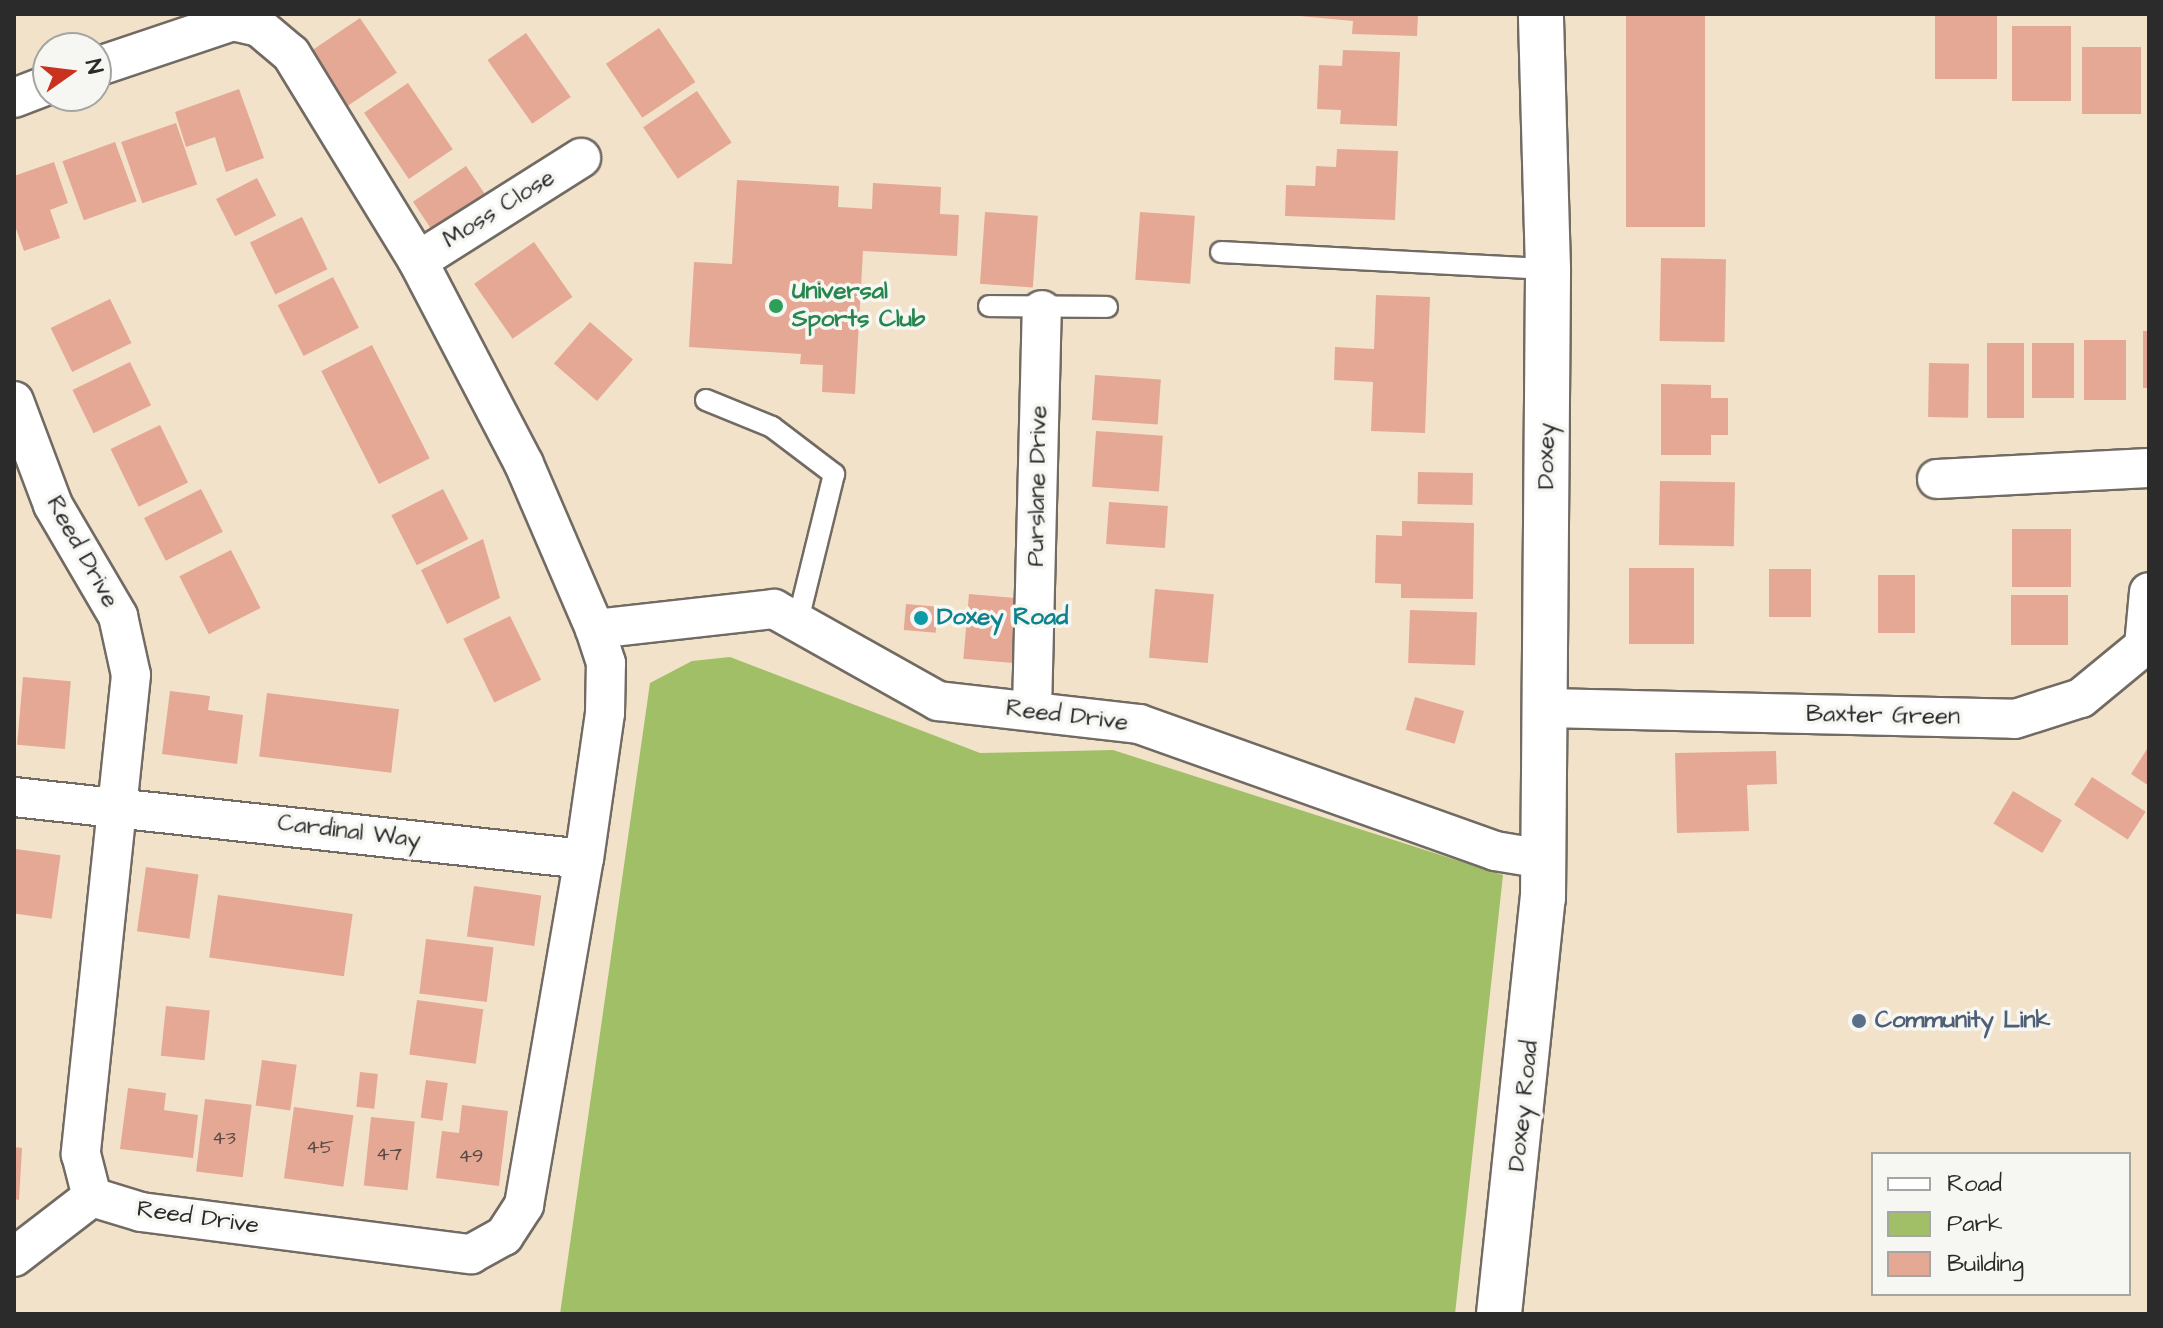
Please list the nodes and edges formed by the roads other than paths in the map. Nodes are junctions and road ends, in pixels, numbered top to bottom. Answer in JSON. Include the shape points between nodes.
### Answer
{"nodes":[{"id":1,"x":1541,"y":14,"type":"edge"},
{"id":2,"x":233,"y":17,"type":"edge"},
{"id":3,"x":112,"y":61,"type":"edge"},
{"id":4,"x":581,"y":158,"type":"dead end"},
{"id":5,"x":1221,"y":252,"type":"dead end"},
{"id":6,"x":418,"y":261,"type":"junction"},
{"id":7,"x":1548,"y":269,"type":"junction"},
{"id":8,"x":989,"y":306,"type":"dead end"},
{"id":9,"x":1107,"y":307,"type":"dead end"},
{"id":10,"x":1042,"y":310,"type":"junction"},
{"id":11,"x":706,"y":400,"type":"dead end"},
{"id":12,"x":14,"y":401,"type":"edge"},
{"id":13,"x":2149,"y":468,"type":"edge"},
{"id":14,"x":1937,"y":479,"type":"dead end"},
{"id":15,"x":2149,"y":592,"type":"edge"},
{"id":16,"x":799,"y":617,"type":"junction"},
{"id":17,"x":595,"y":629,"type":"junction"},
{"id":18,"x":1546,"y":708,"type":"junction"},
{"id":19,"x":1032,"y":710,"type":"junction"},
{"id":20,"x":14,"y":797,"type":"edge"},
{"id":21,"x":115,"y":805,"type":"junction"},
{"id":22,"x":584,"y":859,"type":"junction"},
{"id":23,"x":1543,"y":878,"type":"junction"},
{"id":24,"x":92,"y":1197,"type":"junction"},
{"id":25,"x":14,"y":1257,"type":"edge"},
{"id":26,"x":1499,"y":1314,"type":"edge"}],
"edges":[{"from":1,"to":7,"type":"street","name":"Doxey"},
{"from":2,"to":3,"type":"street","name":"Reed Drive"},
{"from":2,"to":6,"type":"street","name":"Reed Drive","via":[[259,27],[291,54]]},
{"from":4,"to":6,"type":"street","name":"Moss Close"},
{"from":5,"to":7,"type":"lane"},
{"from":6,"to":17,"type":"street","name":"Reed Drive","via":[[524,464]]},
{"from":7,"to":18,"type":"street","name":"Doxey"},
{"from":8,"to":10,"type":"lane"},
{"from":9,"to":10,"type":"lane"},
{"from":10,"to":19,"type":"street","name":"Purslane Drive"},
{"from":11,"to":16,"type":"lane","via":[[772,427],[834,474]]},
{"from":12,"to":21,"type":"street","name":"Reed Drive","via":[[53,505],[118,616],[131,675]]},
{"from":13,"to":14,"type":"street"},
{"from":15,"to":18,"type":"street","name":"Baxter Green","via":[[2144,646],[2081,698],[2015,719]]},
{"from":16,"to":17,"type":"street","name":"Reed Drive","via":[[745,610]]},
{"from":16,"to":19,"type":"street","name":"Reed Drive","via":[[938,701]]},
{"from":17,"to":22,"type":"street","name":"Reed Drive","via":[[606,663],[605,713]]},
{"from":18,"to":23,"type":"street","name":"Doxey"},
{"from":19,"to":23,"type":"street","name":"Reed Drive","via":[[1139,724],[1495,851]]},
{"from":20,"to":21,"type":"street","name":"Cardinal Way"},
{"from":21,"to":22,"type":"street","name":"Cardinal Way"},
{"from":21,"to":24,"type":"street","name":"Reed Drive","via":[[81,1154]]},
{"from":22,"to":24,"type":"street","name":"Reed Drive","via":[[524,1205],[504,1236],[471,1254],[141,1212]]},
{"from":23,"to":26,"type":"street","name":"Doxey Road"},
{"from":24,"to":25,"type":"street"}]}
